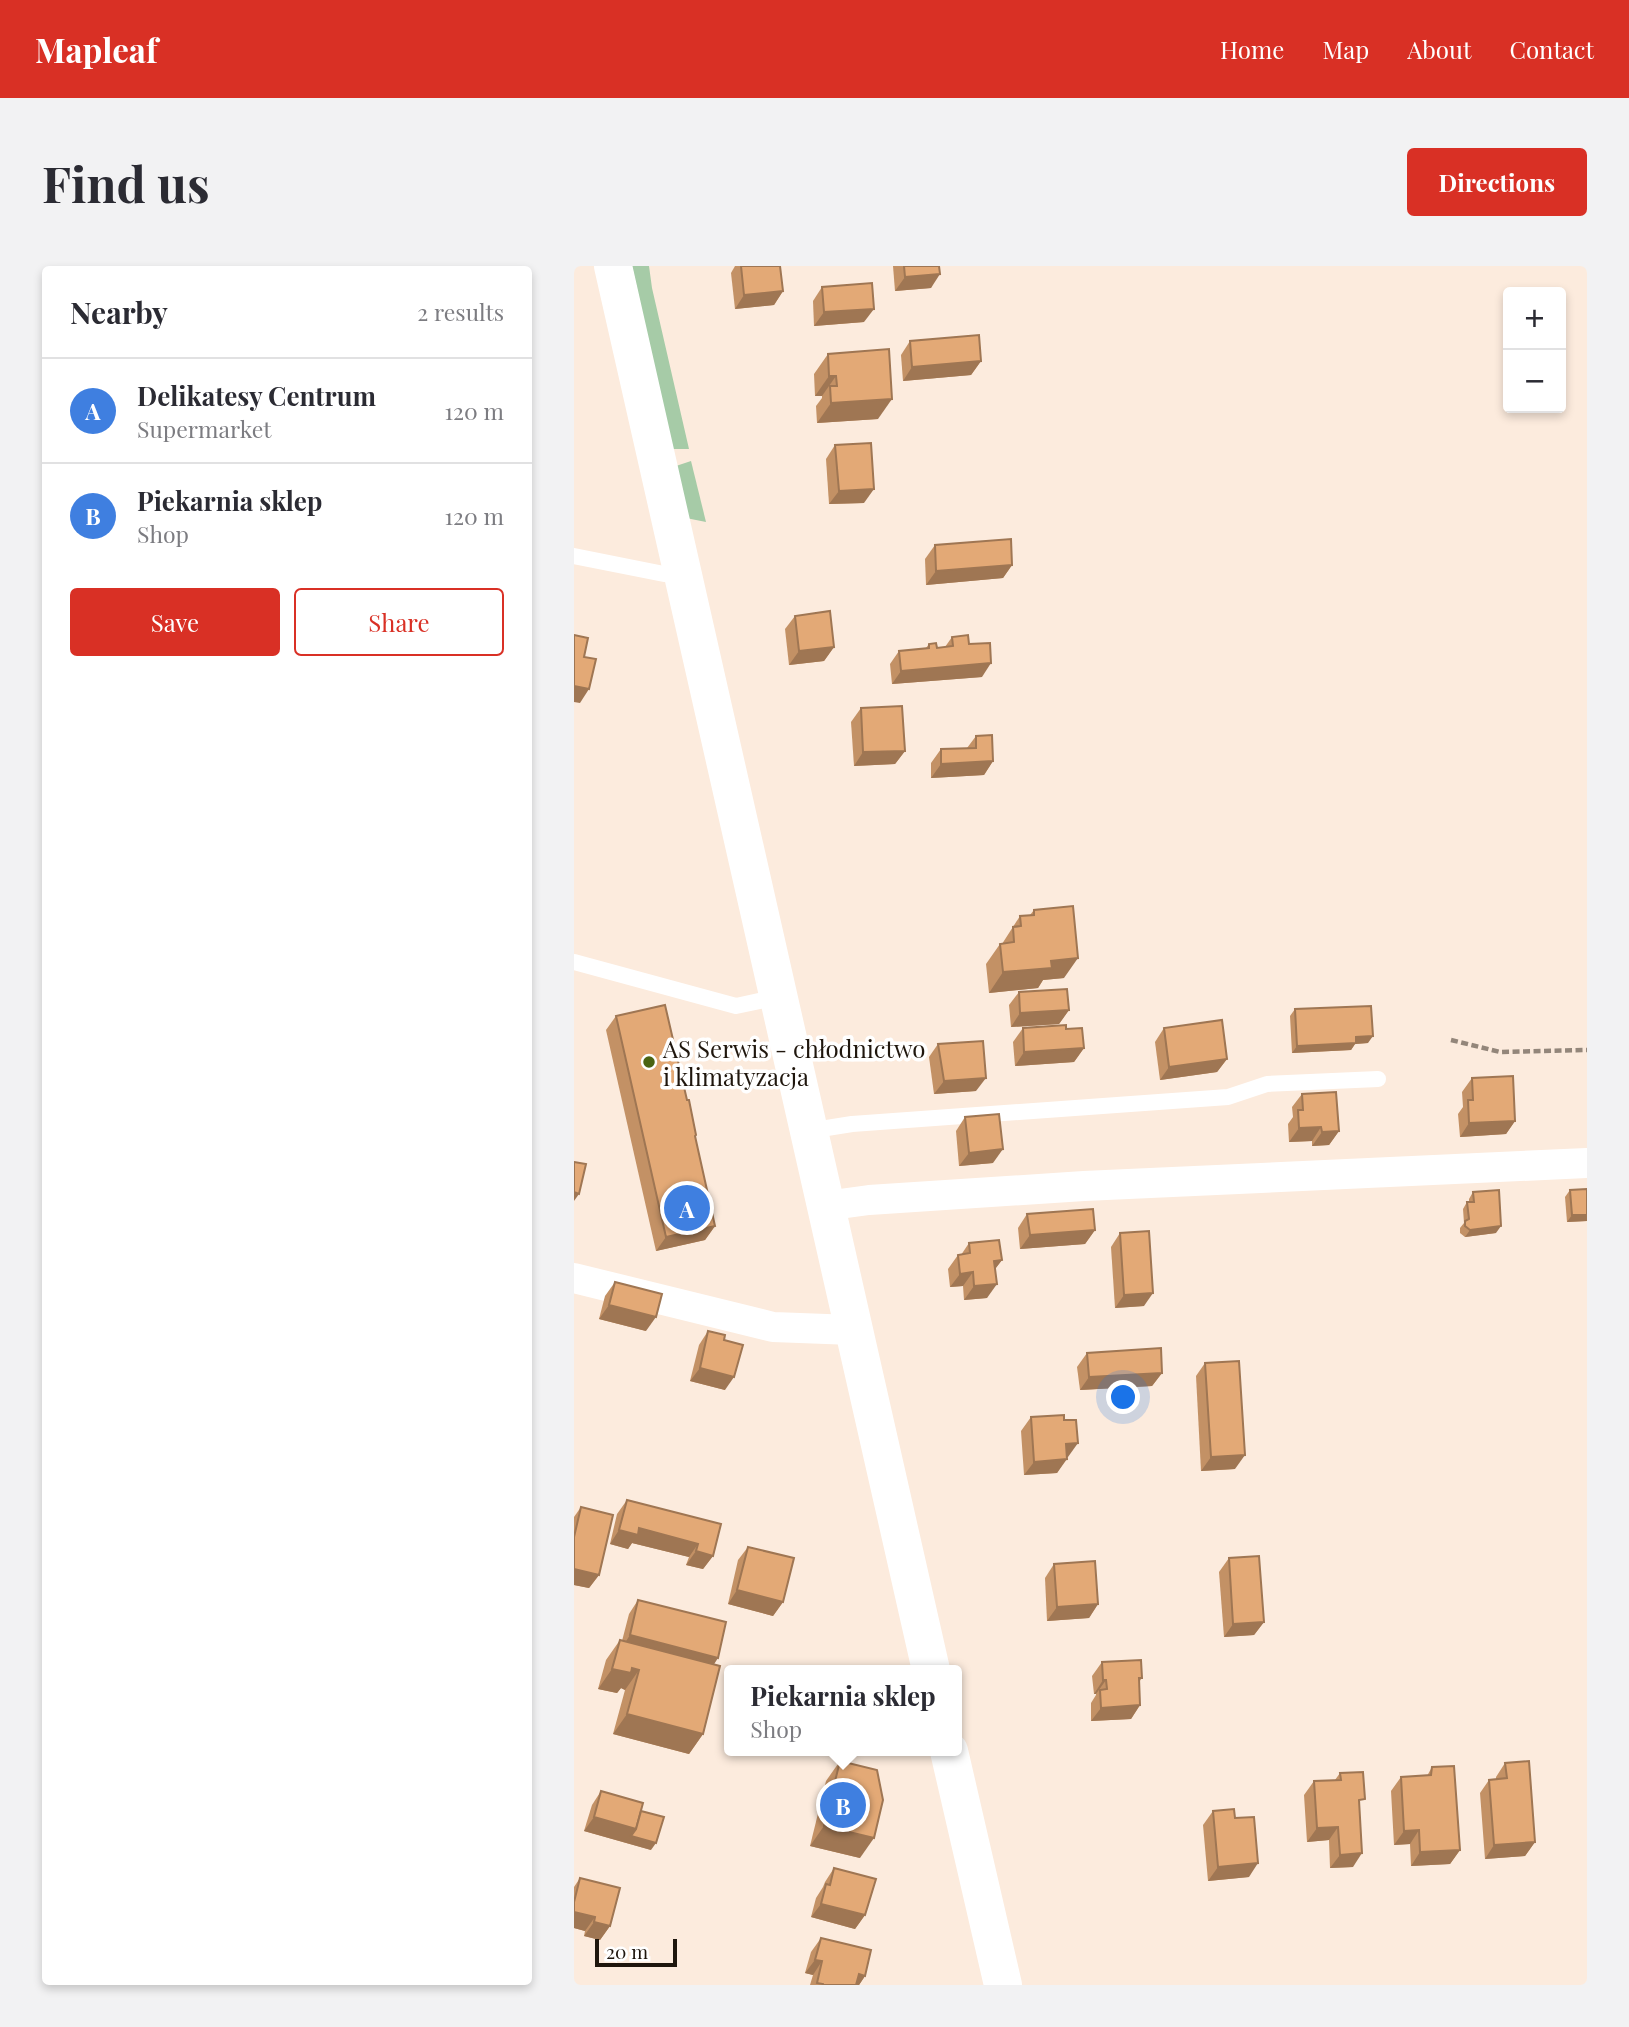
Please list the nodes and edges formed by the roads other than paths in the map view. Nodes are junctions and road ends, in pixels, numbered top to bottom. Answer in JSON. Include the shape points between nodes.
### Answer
{"nodes":[{"id":1,"x":613,"y":266,"type":"edge"},
{"id":2,"x":620,"y":266,"type":"edge"},
{"id":3,"x":624,"y":313,"type":"junction"},
{"id":4,"x":574,"y":556,"type":"edge"},
{"id":5,"x":682,"y":572,"type":"junction"},
{"id":6,"x":574,"y":962,"type":"edge"},
{"id":7,"x":778,"y":997,"type":"junction"},
{"id":8,"x":1378,"y":1079,"type":"dead end"},
{"id":9,"x":808,"y":1131,"type":"junction"},
{"id":10,"x":1587,"y":1163,"type":"edge"},
{"id":11,"x":825,"y":1206,"type":"junction"},
{"id":12,"x":574,"y":1278,"type":"edge"},
{"id":13,"x":853,"y":1330,"type":"junction"},
{"id":14,"x":930,"y":1665,"type":"edge"},
{"id":15,"x":950,"y":1756,"type":"edge"},
{"id":16,"x":1003,"y":1985,"type":"edge"}],
"edges":[{"from":1,"to":3,"type":"main road"},
{"from":2,"to":3,"type":"main road"},
{"from":3,"to":5,"type":"main road"},
{"from":4,"to":5,"type":"lane","via":[[664,574]]},
{"from":5,"to":7,"type":"main road"},
{"from":6,"to":7,"type":"lane","via":[[736,1006]]},
{"from":7,"to":9,"type":"main road"},
{"from":8,"to":9,"type":"lane","via":[[1267,1084],[1228,1097]]},
{"from":9,"to":11,"type":"main road"},
{"from":10,"to":11,"type":"street","via":[[1084,1186],[869,1199]]},
{"from":11,"to":13,"type":"main road"},
{"from":12,"to":13,"type":"street","via":[[773,1327]]},
{"from":13,"to":14,"type":"main road"},
{"from":15,"to":16,"type":"main road"}]}
